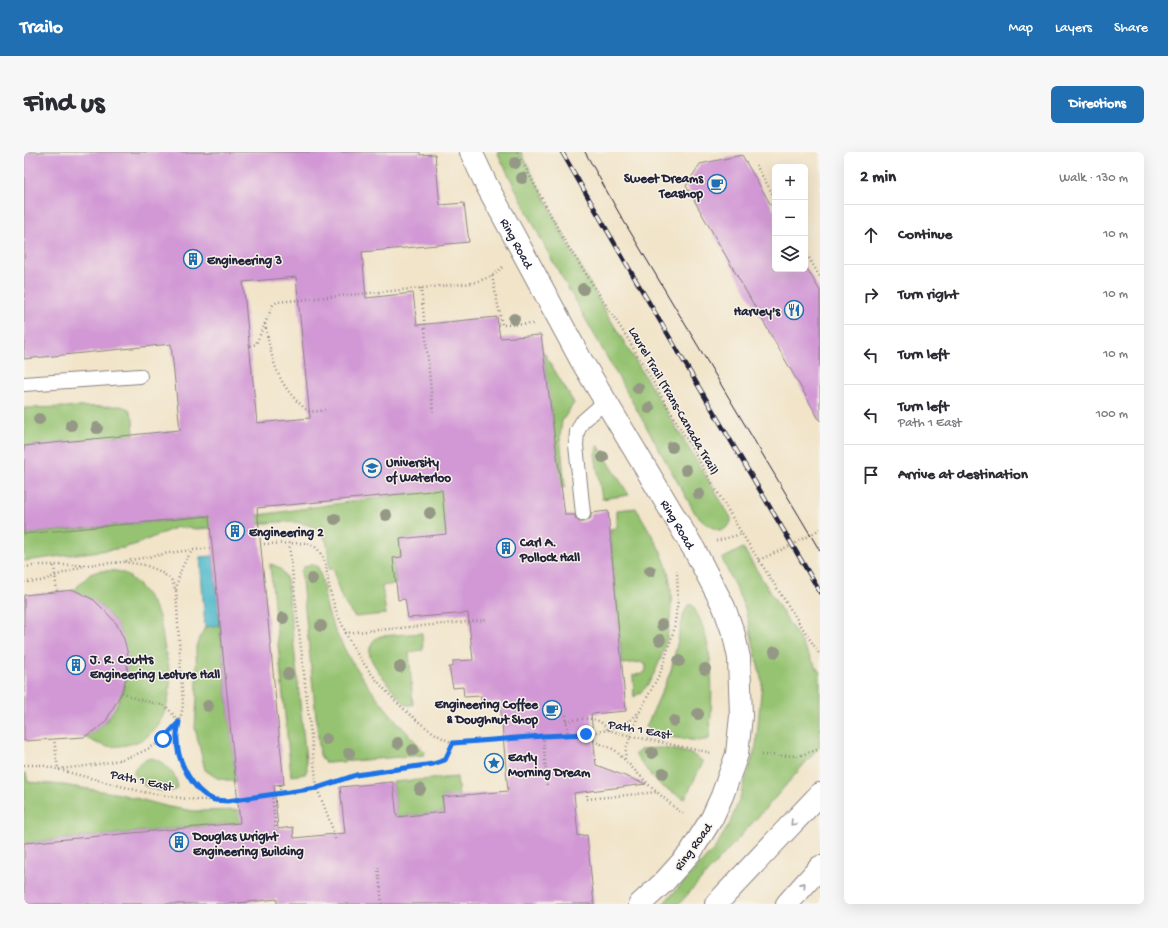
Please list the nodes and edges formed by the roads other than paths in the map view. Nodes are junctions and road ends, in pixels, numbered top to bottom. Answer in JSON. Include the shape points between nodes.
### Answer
{"nodes":[{"id":1,"x":471,"y":152,"type":"edge"},
{"id":2,"x":140,"y":376,"type":"dead end"},
{"id":3,"x":24,"y":384,"type":"edge"},
{"id":4,"x":606,"y":401,"type":"junction"},
{"id":5,"x":583,"y":514,"type":"dead end"},
{"id":6,"x":820,"y":794,"type":"edge"},
{"id":7,"x":820,"y":866,"type":"edge"},
{"id":8,"x":640,"y":904,"type":"edge"},
{"id":9,"x":716,"y":904,"type":"edge"},
{"id":10,"x":787,"y":904,"type":"edge"}],
"edges":[{"from":1,"to":4,"type":"street","name":"Ring Road","via":[[581,360]]},
{"from":2,"to":3,"type":"lane"},
{"from":4,"to":5,"type":"lane","via":[[582,422],[577,432]]},
{"from":4,"to":8,"type":"street","name":"Ring Road","via":[[695,551],[724,607],[736,643],[741,677],[741,716],[737,754],[722,796],[712,818],[690,853]]},
{"from":6,"to":9,"type":"street","one_way":true},
{"from":10,"to":7,"type":"street","one_way":true}]}
